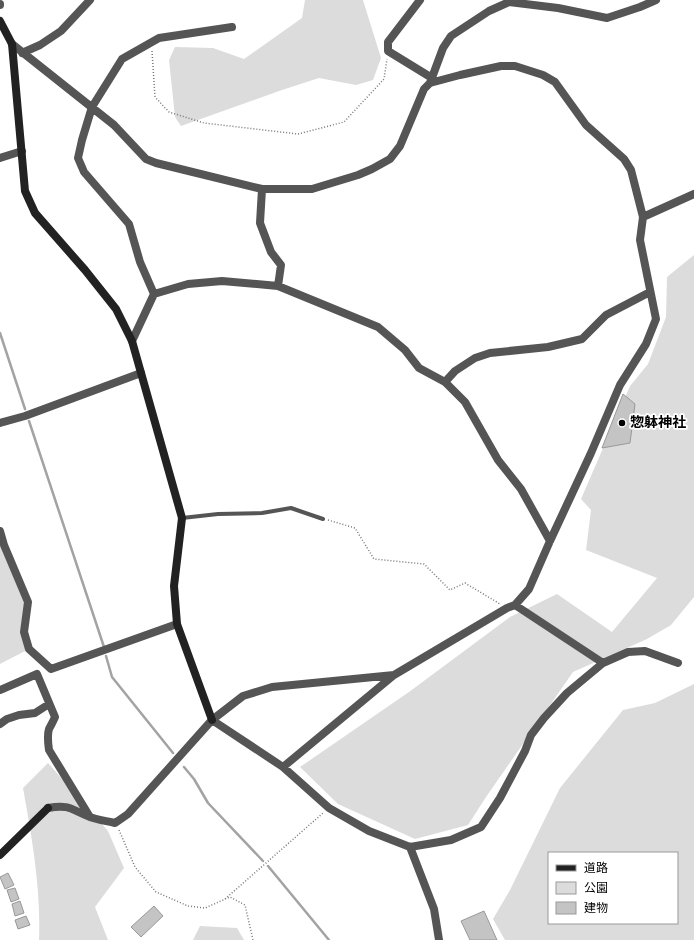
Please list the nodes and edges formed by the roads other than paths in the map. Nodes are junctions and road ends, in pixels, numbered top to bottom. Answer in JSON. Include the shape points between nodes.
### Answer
{"nodes":[{"id":1,"x":90,"y":0,"type":"edge"},
{"id":2,"x":420,"y":0,"type":"edge"},
{"id":3,"x":656,"y":0,"type":"edge"},
{"id":4,"x":0,"y":21,"type":"edge"},
{"id":5,"x":232,"y":27,"type":"dead end"},
{"id":6,"x":12,"y":44,"type":"junction"},
{"id":7,"x":22,"y":53,"type":"junction"},
{"id":8,"x":431,"y":80,"type":"junction"},
{"id":9,"x":92,"y":107,"type":"junction"},
{"id":10,"x":22,"y":151,"type":"junction"},
{"id":11,"x":0,"y":158,"type":"edge"},
{"id":12,"x":262,"y":189,"type":"junction"},
{"id":13,"x":694,"y":194,"type":"edge"},
{"id":14,"x":643,"y":217,"type":"junction"},
{"id":15,"x":278,"y":286,"type":"junction"},
{"id":16,"x":650,"y":292,"type":"junction"},
{"id":17,"x":154,"y":294,"type":"junction"},
{"id":18,"x":132,"y":341,"type":"junction"},
{"id":19,"x":141,"y":373,"type":"junction"},
{"id":20,"x":446,"y":382,"type":"junction"},
{"id":21,"x":0,"y":423,"type":"edge"},
{"id":22,"x":182,"y":518,"type":"junction"},
{"id":23,"x":323,"y":519,"type":"road end"},
{"id":24,"x":0,"y":531,"type":"edge"},
{"id":25,"x":550,"y":541,"type":"junction"},
{"id":26,"x":515,"y":605,"type":"junction"},
{"id":27,"x":177,"y":624,"type":"junction"},
{"id":28,"x":603,"y":663,"type":"junction"},
{"id":29,"x":678,"y":663,"type":"dead end"},
{"id":30,"x":394,"y":675,"type":"junction"},
{"id":31,"x":0,"y":690,"type":"edge"},
{"id":32,"x":49,"y":704,"type":"junction"},
{"id":33,"x":212,"y":720,"type":"junction"},
{"id":34,"x":0,"y":724,"type":"edge"},
{"id":35,"x":283,"y":767,"type":"junction"},
{"id":36,"x":91,"y":817,"type":"junction"},
{"id":37,"x":410,"y":848,"type":"junction"},
{"id":38,"x":0,"y":855,"type":"edge"},
{"id":39,"x":438,"y":940,"type":"edge"}],
"edges":[{"from":1,"to":7,"type":"street","via":[[61,32]]},
{"from":2,"to":8,"type":"street","via":[[388,42],[388,51]]},
{"from":3,"to":8,"type":"street","via":[[607,18],[509,2],[489,11],[451,36],[443,48]]},
{"from":4,"to":6,"type":"street"},
{"from":5,"to":9,"type":"street","via":[[159,38],[151,42],[122,59]]},
{"from":6,"to":7,"type":"street"},
{"from":6,"to":10,"type":"street"},
{"from":7,"to":9,"type":"street"},
{"from":8,"to":12,"type":"street","via":[[424,89],[400,146],[390,159],[358,175],[312,189]]},
{"from":8,"to":14,"type":"street","via":[[501,66],[515,66],[549,78],[555,82],[586,124],[624,159],[631,170]]},
{"from":9,"to":12,"type":"street","via":[[114,125],[146,159]]},
{"from":9,"to":17,"type":"street","via":[[78,158],[84,172],[129,224],[140,262]]},
{"from":10,"to":11,"type":"street"},
{"from":10,"to":18,"type":"street","via":[[25,191],[35,213],[116,309]]},
{"from":12,"to":15,"type":"street","via":[[260,223],[271,252],[281,265]]},
{"from":13,"to":14,"type":"street"},
{"from":14,"to":16,"type":"street","via":[[640,240]]},
{"from":15,"to":17,"type":"street","via":[[222,281],[188,284]]},
{"from":15,"to":20,"type":"street","via":[[378,327],[405,350],[419,368]]},
{"from":16,"to":20,"type":"street","via":[[606,316],[582,339],[548,347],[490,353],[475,358],[455,371]]},
{"from":16,"to":25,"type":"street","via":[[656,319],[646,344],[620,385]]},
{"from":17,"to":18,"type":"street"},
{"from":18,"to":19,"type":"street"},
{"from":19,"to":21,"type":"street","via":[[26,416]]},
{"from":19,"to":22,"type":"street"},
{"from":20,"to":25,"type":"street","via":[[465,402],[498,460],[521,489]]},
{"from":22,"to":23,"type":"lane","via":[[262,513],[292,508]]},
{"from":22,"to":27,"type":"street","via":[[174,586]]},
{"from":24,"to":27,"type":"street","via":[[28,602],[24,632],[29,649],[51,669]]},
{"from":25,"to":26,"type":"street","via":[[529,589]]},
{"from":26,"to":28,"type":"street"},
{"from":26,"to":30,"type":"street"},
{"from":27,"to":33,"type":"street"},
{"from":28,"to":29,"type":"street","via":[[628,652],[645,651]]},
{"from":28,"to":37,"type":"street","via":[[567,693],[531,735],[500,798],[481,827],[450,840]]},
{"from":30,"to":33,"type":"street","via":[[272,687],[243,696]]},
{"from":30,"to":35,"type":"street"},
{"from":31,"to":32,"type":"street","via":[[37,674]]},
{"from":32,"to":34,"type":"street","via":[[35,713],[6,719]]},
{"from":32,"to":36,"type":"street","via":[[55,717],[48,731],[49,750]]},
{"from":33,"to":35,"type":"street"},
{"from":33,"to":36,"type":"street","via":[[128,814],[115,822]]},
{"from":35,"to":37,"type":"street","via":[[329,808],[369,831]]},
{"from":36,"to":38,"type":"street","via":[[72,808],[48,808]]},
{"from":37,"to":39,"type":"street","via":[[434,909]]}]}
